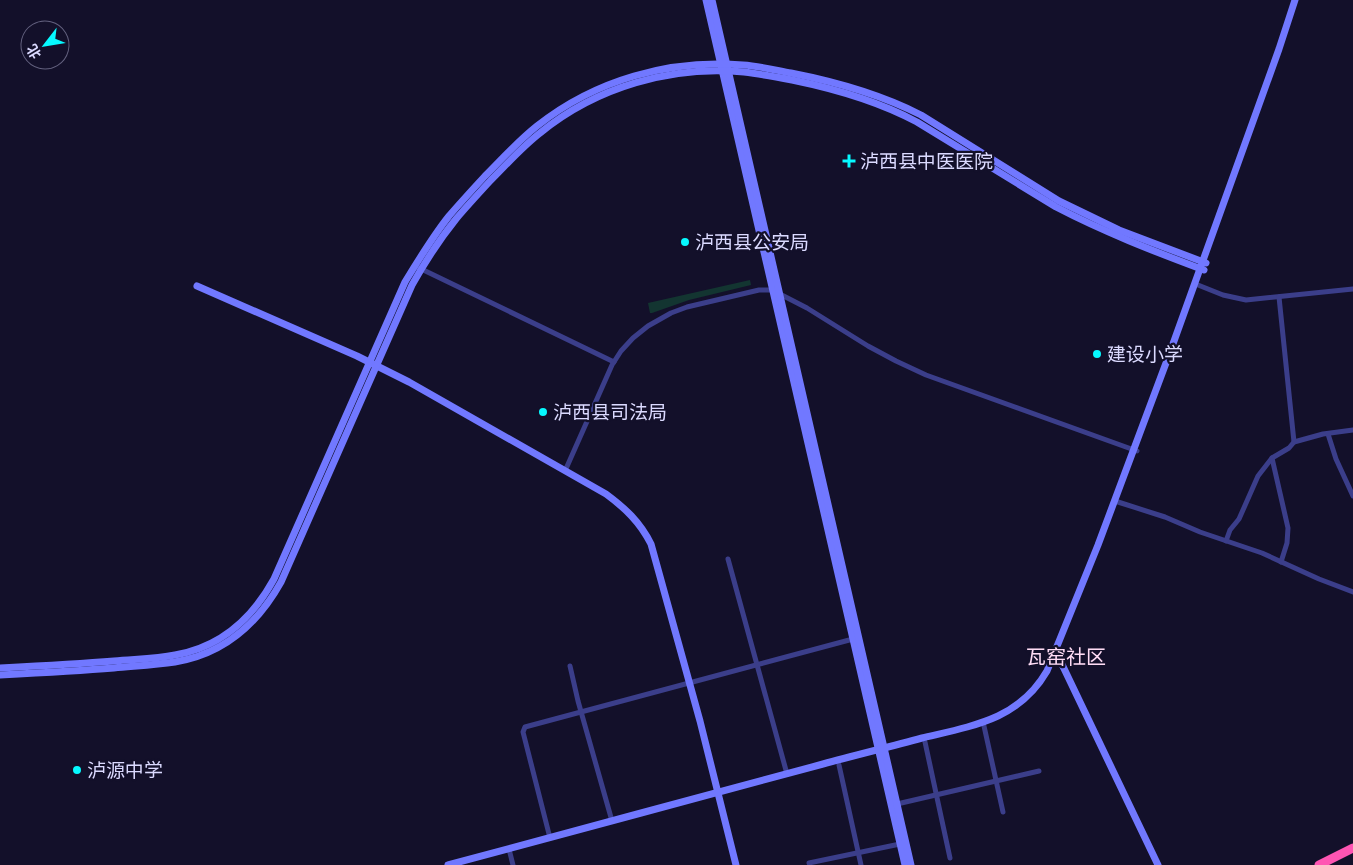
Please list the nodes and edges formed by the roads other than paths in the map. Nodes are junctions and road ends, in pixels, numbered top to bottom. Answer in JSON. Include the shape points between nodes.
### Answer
{"nodes":[{"id":1,"x":706,"y":0,"type":"edge"},
{"id":2,"x":712,"y":0,"type":"edge"},
{"id":3,"x":1295,"y":0,"type":"edge"},
{"id":4,"x":1300,"y":0,"type":"edge"},
{"id":5,"x":724,"y":67,"type":"junction"},
{"id":6,"x":1203,"y":266,"type":"junction"},
{"id":7,"x":418,"y":268,"type":"junction"},
{"id":8,"x":1198,"y":285,"type":"junction"},
{"id":9,"x":197,"y":286,"type":"dead end"},
{"id":10,"x":1353,"y":289,"type":"edge"},
{"id":11,"x":776,"y":291,"type":"junction"},
{"id":12,"x":1279,"y":297,"type":"junction"},
{"id":13,"x":614,"y":362,"type":"junction"},
{"id":14,"x":373,"y":364,"type":"junction"},
{"id":15,"x":1353,"y":430,"type":"edge"},
{"id":16,"x":1328,"y":434,"type":"junction"},
{"id":17,"x":1294,"y":442,"type":"junction"},
{"id":18,"x":1135,"y":450,"type":"junction"},
{"id":19,"x":1272,"y":458,"type":"junction"},
{"id":20,"x":565,"y":471,"type":"junction"},
{"id":21,"x":1353,"y":496,"type":"edge"},
{"id":22,"x":1118,"y":502,"type":"junction"},
{"id":23,"x":1226,"y":541,"type":"junction"},
{"id":24,"x":728,"y":559,"type":"dead end"},
{"id":25,"x":1281,"y":562,"type":"junction"},
{"id":26,"x":1353,"y":592,"type":"edge"},
{"id":27,"x":852,"y":639,"type":"junction"},
{"id":28,"x":1058,"y":656,"type":"junction"},
{"id":29,"x":757,"y":664,"type":"junction"},
{"id":30,"x":570,"y":666,"type":"dead end"},
{"id":31,"x":0,"y":668,"type":"edge"},
{"id":32,"x":0,"y":676,"type":"edge"},
{"id":33,"x":689,"y":682,"type":"junction"},
{"id":34,"x":582,"y":711,"type":"junction"},
{"id":35,"x":984,"y":726,"type":"junction"},
{"id":36,"x":925,"y":742,"type":"junction"},
{"id":37,"x":881,"y":751,"type":"junction"},
{"id":38,"x":838,"y":765,"type":"junction"},
{"id":39,"x":1039,"y":771,"type":"dead end"},
{"id":40,"x":787,"y":774,"type":"junction"},
{"id":41,"x":996,"y":781,"type":"junction"},
{"id":42,"x":936,"y":794,"type":"junction"},
{"id":43,"x":719,"y":795,"type":"junction"},
{"id":44,"x":897,"y":804,"type":"junction"},
{"id":45,"x":1003,"y":812,"type":"dead end"},
{"id":46,"x":612,"y":821,"type":"junction"},
{"id":47,"x":550,"y":838,"type":"junction"},
{"id":48,"x":900,"y":844,"type":"junction"},
{"id":49,"x":1353,"y":848,"type":"edge"},
{"id":50,"x":510,"y":851,"type":"junction"},
{"id":51,"x":858,"y":853,"type":"junction"},
{"id":52,"x":950,"y":858,"type":"dead end"},
{"id":53,"x":809,"y":863,"type":"dead end"},
{"id":54,"x":448,"y":865,"type":"edge"},
{"id":55,"x":466,"y":865,"type":"edge"},
{"id":56,"x":513,"y":865,"type":"edge"},
{"id":57,"x":736,"y":865,"type":"edge"},
{"id":58,"x":861,"y":865,"type":"edge"},
{"id":59,"x":905,"y":865,"type":"edge"},
{"id":60,"x":911,"y":865,"type":"edge"},
{"id":61,"x":1158,"y":865,"type":"edge"},
{"id":62,"x":1319,"y":865,"type":"edge"}],
"edges":[{"from":1,"to":5,"type":"main road"},
{"from":2,"to":5,"type":"main road"},
{"from":3,"to":6,"type":"main road"},
{"from":4,"to":6,"type":"main road"},
{"from":5,"to":6,"type":"main road","via":[[810,84],[875,102],[928,128],[1062,211],[1116,237]]},
{"from":5,"to":7,"type":"main road","via":[[643,80],[570,111],[508,162],[455,220]]},
{"from":5,"to":11,"type":"main road"},
{"from":6,"to":8,"type":"main road"},
{"from":6,"to":18,"type":"main road"},
{"from":7,"to":13,"type":"street"},
{"from":7,"to":14,"type":"main road"},
{"from":8,"to":12,"type":"street","via":[[1246,300]]},
{"from":8,"to":18,"type":"main road"},
{"from":9,"to":14,"type":"main road"},
{"from":10,"to":12,"type":"street"},
{"from":11,"to":13,"type":"street","via":[[759,290],[671,312],[640,332]]},
{"from":11,"to":18,"type":"street","via":[[896,361]]},
{"from":11,"to":27,"type":"main road"},
{"from":11,"to":37,"type":"main road"},
{"from":12,"to":17,"type":"street"},
{"from":13,"to":20,"type":"street"},
{"from":14,"to":20,"type":"main road"},
{"from":14,"to":31,"type":"main road","via":[[274,579],[244,622],[208,644],[175,655]]},
{"from":14,"to":32,"type":"main road","via":[[281,582],[264,610],[248,627],[211,651],[177,662]]},
{"from":15,"to":16,"type":"street"},
{"from":16,"to":17,"type":"street"},
{"from":16,"to":21,"type":"street"},
{"from":17,"to":19,"type":"street"},
{"from":18,"to":22,"type":"main road"},
{"from":18,"to":37,"type":"main road","via":[[1048,671],[1037,686],[1015,706],[992,718]]},
{"from":19,"to":23,"type":"street","via":[[1258,476]]},
{"from":19,"to":25,"type":"street","via":[[1288,528]]},
{"from":20,"to":33,"type":"main road","via":[[619,504],[638,521],[647,536]]},
{"from":22,"to":23,"type":"street"},
{"from":22,"to":28,"type":"main road"},
{"from":23,"to":25,"type":"street"},
{"from":24,"to":29,"type":"street"},
{"from":25,"to":26,"type":"street"},
{"from":27,"to":29,"type":"street"},
{"from":27,"to":37,"type":"main road"},
{"from":28,"to":35,"type":"main road","via":[[1046,681],[1033,696],[1010,714]]},
{"from":28,"to":61,"type":"main road"},
{"from":29,"to":33,"type":"street"},
{"from":29,"to":40,"type":"street"},
{"from":30,"to":34,"type":"street"},
{"from":33,"to":34,"type":"street"},
{"from":33,"to":43,"type":"main road"},
{"from":34,"to":46,"type":"street"},
{"from":34,"to":47,"type":"street","via":[[527,726],[523,730]]},
{"from":35,"to":36,"type":"main road"},
{"from":35,"to":41,"type":"street"},
{"from":36,"to":37,"type":"main road"},
{"from":36,"to":42,"type":"street"},
{"from":37,"to":38,"type":"main road"},
{"from":37,"to":40,"type":"main road"},
{"from":37,"to":44,"type":"main road"},
{"from":37,"to":48,"type":"main road"},
{"from":38,"to":43,"type":"main road"},
{"from":38,"to":51,"type":"street"},
{"from":39,"to":41,"type":"street"},
{"from":40,"to":43,"type":"main road"},
{"from":41,"to":42,"type":"street"},
{"from":41,"to":45,"type":"street"},
{"from":42,"to":44,"type":"street"},
{"from":42,"to":52,"type":"street"},
{"from":43,"to":46,"type":"main road"},
{"from":43,"to":50,"type":"main road"},
{"from":43,"to":57,"type":"main road"},
{"from":44,"to":60,"type":"main road"},
{"from":46,"to":47,"type":"main road"},
{"from":47,"to":50,"type":"main road"},
{"from":48,"to":51,"type":"street"},
{"from":48,"to":59,"type":"main road"},
{"from":49,"to":62,"type":"highway"},
{"from":50,"to":54,"type":"main road"},
{"from":50,"to":55,"type":"main road"},
{"from":50,"to":56,"type":"street"},
{"from":51,"to":53,"type":"street"},
{"from":51,"to":58,"type":"street"}]}
